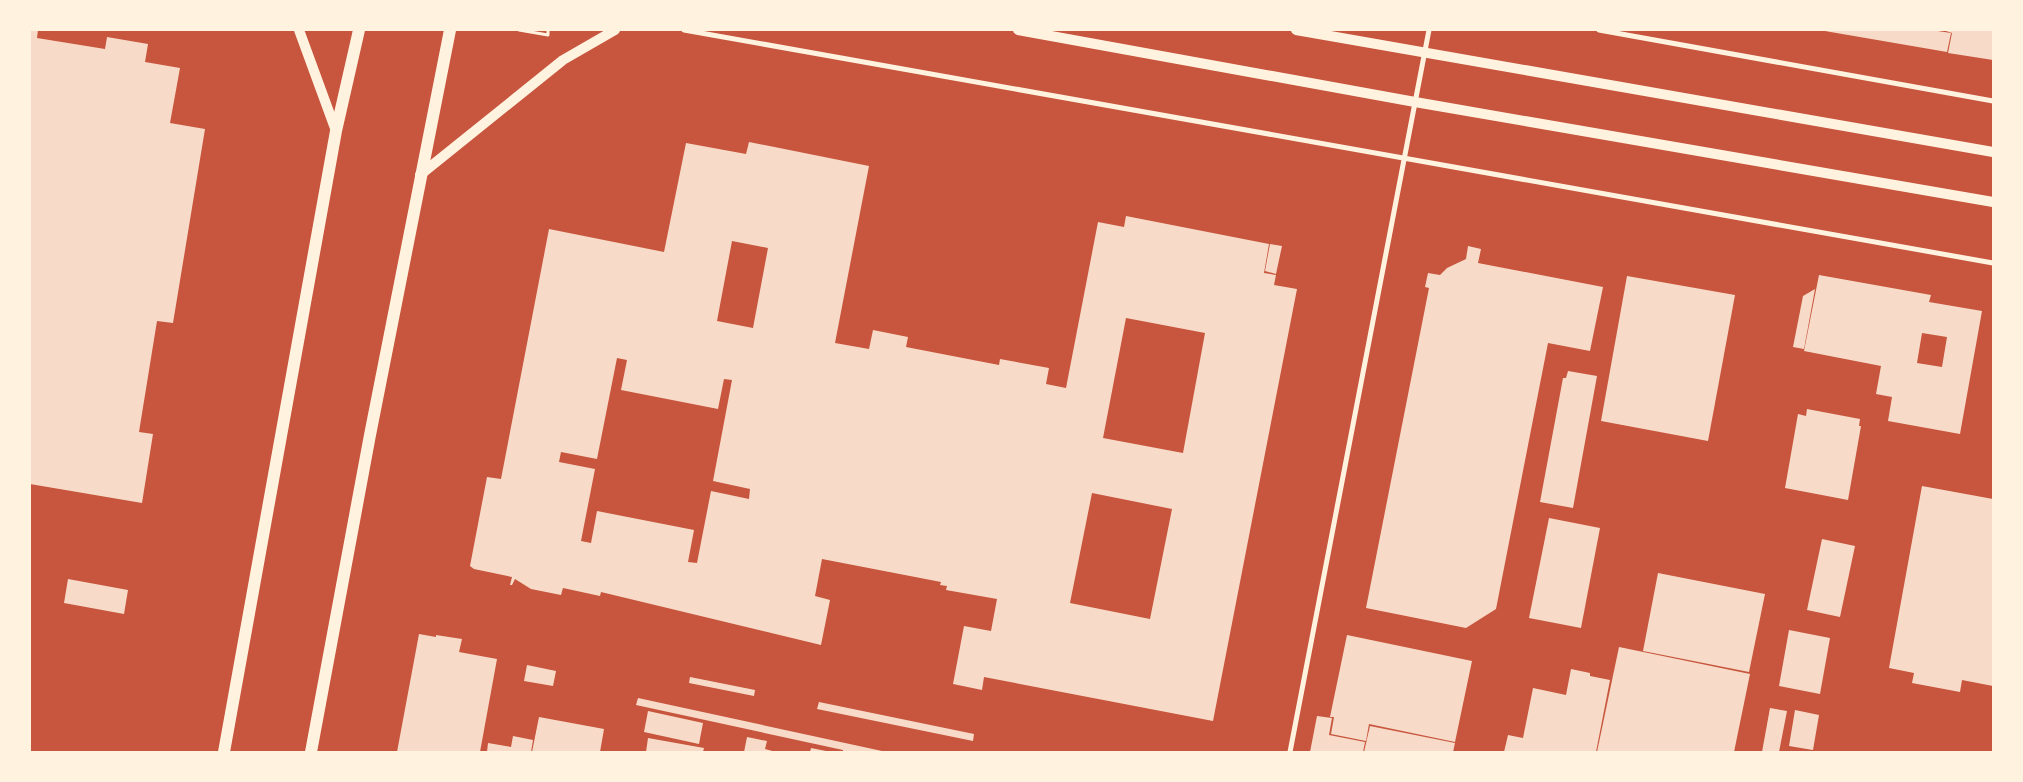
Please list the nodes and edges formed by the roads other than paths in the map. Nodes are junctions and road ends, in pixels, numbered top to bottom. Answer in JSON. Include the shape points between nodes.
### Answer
{"nodes":[{"id":1,"x":299,"y":30,"type":"edge"},
{"id":2,"x":359,"y":30,"type":"edge"},
{"id":3,"x":450,"y":30,"type":"edge"},
{"id":4,"x":615,"y":30,"type":"edge"},
{"id":5,"x":684,"y":30,"type":"edge"},
{"id":6,"x":1018,"y":30,"type":"edge"},
{"id":7,"x":1296,"y":30,"type":"edge"},
{"id":8,"x":1429,"y":30,"type":"edge"},
{"id":9,"x":1599,"y":30,"type":"edge"},
{"id":10,"x":1425,"y":53,"type":"junction"},
{"id":11,"x":1993,"y":101,"type":"edge"},
{"id":12,"x":1415,"y":102,"type":"junction"},
{"id":13,"x":336,"y":131,"type":"junction"},
{"id":14,"x":1993,"y":152,"type":"edge"},
{"id":15,"x":1405,"y":158,"type":"junction"},
{"id":16,"x":420,"y":175,"type":"junction"},
{"id":17,"x":1993,"y":202,"type":"edge"},
{"id":18,"x":1993,"y":262,"type":"edge"},
{"id":19,"x":224,"y":752,"type":"edge"},
{"id":20,"x":311,"y":752,"type":"edge"},
{"id":21,"x":1290,"y":752,"type":"edge"}],
"edges":[{"from":1,"to":13,"type":"main road"},
{"from":2,"to":13,"type":"main road"},
{"from":3,"to":16,"type":"main road"},
{"from":4,"to":16,"type":"main road","via":[[563,60]]},
{"from":5,"to":15,"type":"street"},
{"from":6,"to":12,"type":"main road"},
{"from":7,"to":10,"type":"main road"},
{"from":8,"to":10,"type":"street"},
{"from":9,"to":11,"type":"street"},
{"from":10,"to":12,"type":"street"},
{"from":10,"to":14,"type":"main road"},
{"from":12,"to":15,"type":"street"},
{"from":12,"to":17,"type":"main road"},
{"from":13,"to":19,"type":"main road"},
{"from":15,"to":18,"type":"street"},
{"from":15,"to":21,"type":"street"},
{"from":16,"to":20,"type":"main road"}]}
